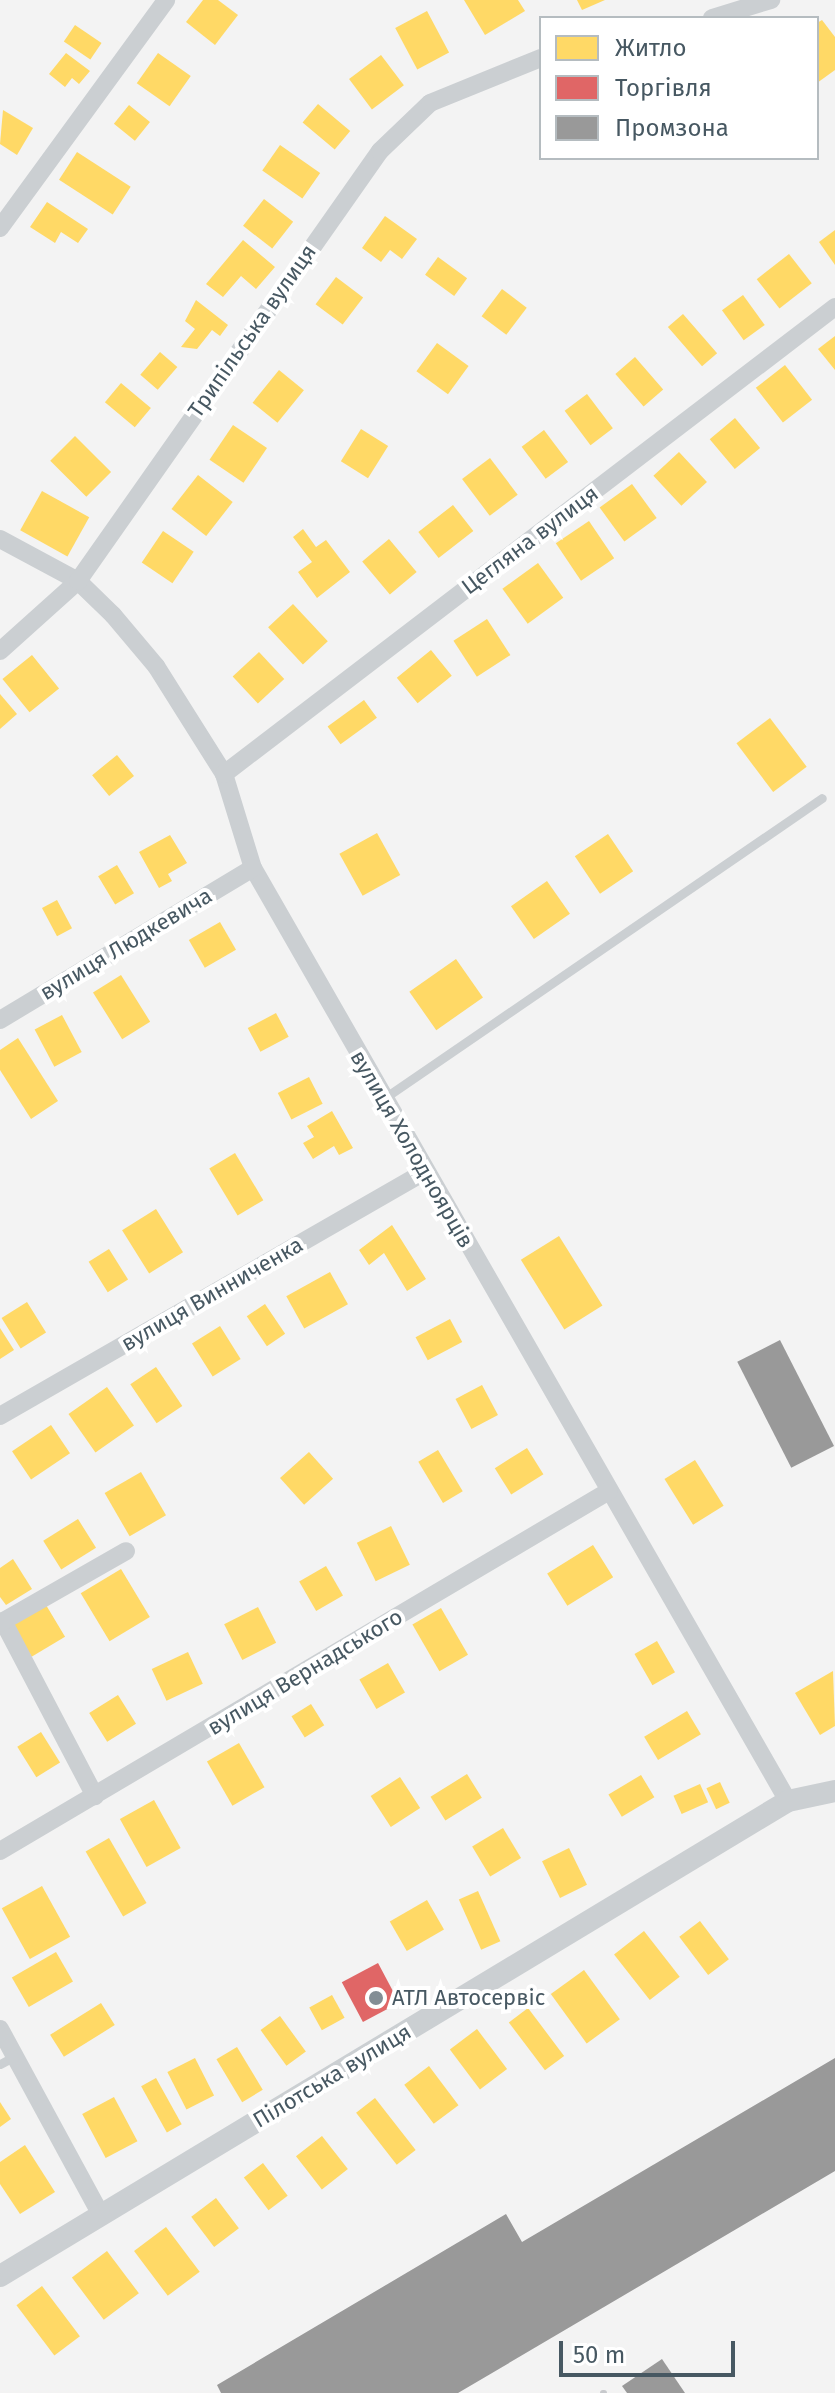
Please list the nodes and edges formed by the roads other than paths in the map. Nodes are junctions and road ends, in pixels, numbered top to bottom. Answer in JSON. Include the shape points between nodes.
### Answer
{"nodes":[{"id":1,"x":166,"y":0,"type":"edge"},
{"id":2,"x":771,"y":0,"type":"edge"},
{"id":3,"x":719,"y":16,"type":"edge"},
{"id":4,"x":539,"y":59,"type":"edge"},
{"id":5,"x":0,"y":228,"type":"edge"},
{"id":6,"x":835,"y":307,"type":"edge"},
{"id":7,"x":0,"y":539,"type":"edge"},
{"id":8,"x":78,"y":581,"type":"junction"},
{"id":9,"x":0,"y":651,"type":"edge"},
{"id":10,"x":224,"y":774,"type":"junction"},
{"id":11,"x":822,"y":798,"type":"dead end"},
{"id":12,"x":253,"y":868,"type":"junction"},
{"id":13,"x":0,"y":1020,"type":"edge"},
{"id":14,"x":383,"y":1099,"type":"junction"},
{"id":15,"x":425,"y":1172,"type":"junction"},
{"id":16,"x":0,"y":1416,"type":"edge"},
{"id":17,"x":609,"y":1491,"type":"junction"},
{"id":18,"x":126,"y":1551,"type":"dead end"},
{"id":19,"x":1,"y":1622,"type":"edge"},
{"id":20,"x":835,"y":1791,"type":"edge"},
{"id":21,"x":95,"y":1796,"type":"junction"},
{"id":22,"x":788,"y":1801,"type":"junction"},
{"id":23,"x":0,"y":1851,"type":"edge"},
{"id":24,"x":0,"y":2029,"type":"edge"},
{"id":25,"x":8,"y":2060,"type":"edge"},
{"id":26,"x":101,"y":2215,"type":"junction"},
{"id":27,"x":0,"y":2276,"type":"edge"}],
"edges":[{"from":1,"to":5,"type":"street"},
{"from":2,"to":3,"type":"street"},
{"from":4,"to":8,"type":"street","name":"Трипільська вулиця","via":[[430,103],[380,151]]},
{"from":6,"to":10,"type":"street","name":"Цегляна вулиця"},
{"from":7,"to":8,"type":"street","name":"вулиця Холодноярців"},
{"from":8,"to":9,"type":"street","name":"Трипільська вулиця"},
{"from":8,"to":10,"type":"street","name":"вулиця Холодноярців","via":[[156,666]]},
{"from":10,"to":12,"type":"street","name":"вулиця Холодноярців"},
{"from":11,"to":14,"type":"lane"},
{"from":12,"to":13,"type":"street","name":"вулиця Людкевича"},
{"from":12,"to":14,"type":"street","name":"вулиця Холодноярців"},
{"from":14,"to":15,"type":"street","name":"вулиця Холодноярців"},
{"from":15,"to":16,"type":"street","name":"вулиця Винниченка"},
{"from":15,"to":17,"type":"street","name":"вулиця Холодноярців"},
{"from":17,"to":21,"type":"street","name":"вулиця Вернадського"},
{"from":17,"to":22,"type":"street","name":"вулиця Холодноярців"},
{"from":18,"to":19,"type":"street"},
{"from":19,"to":21,"type":"street"},
{"from":20,"to":22,"type":"street","name":"Пілотська вулиця"},
{"from":21,"to":23,"type":"street","name":"вулиця Вернадського"},
{"from":22,"to":26,"type":"street","name":"Пілотська вулиця"},
{"from":24,"to":25,"type":"street"},
{"from":25,"to":26,"type":"street"},
{"from":26,"to":27,"type":"street","name":"Пілотська вулиця"}]}
